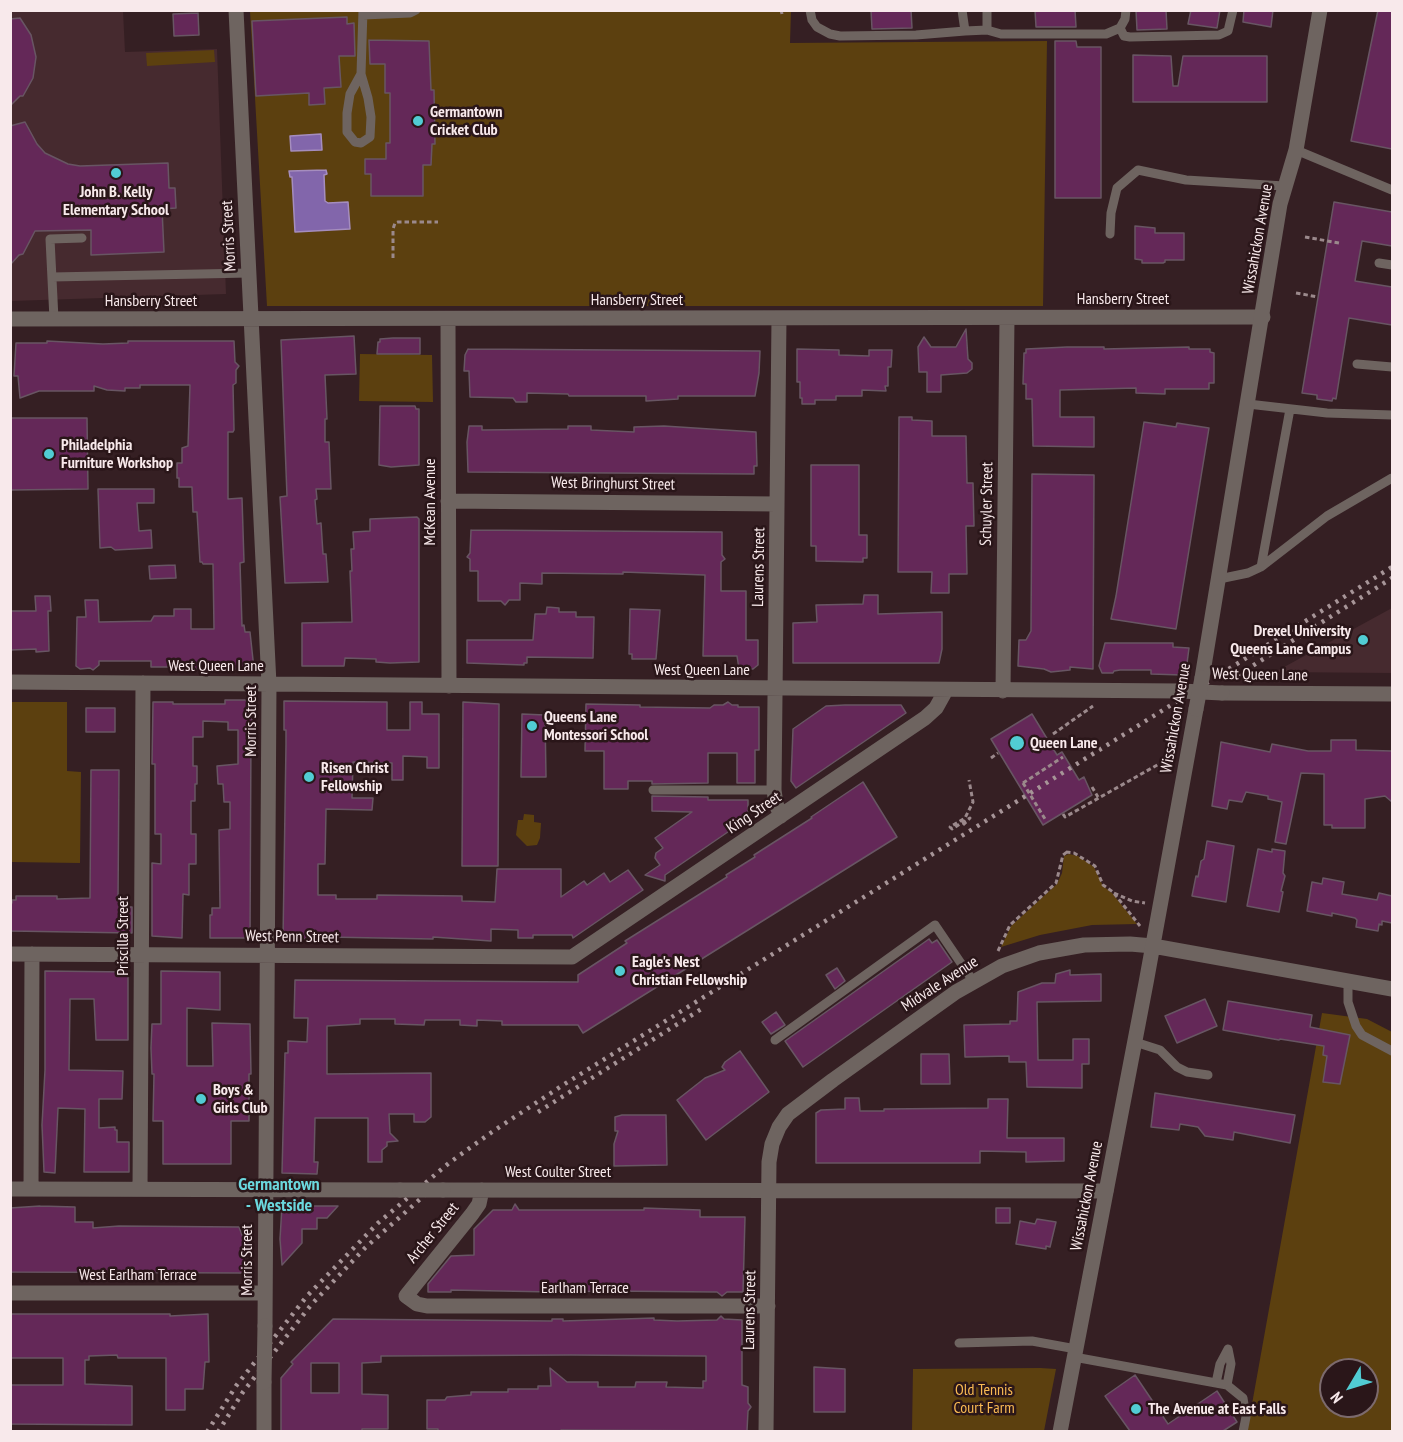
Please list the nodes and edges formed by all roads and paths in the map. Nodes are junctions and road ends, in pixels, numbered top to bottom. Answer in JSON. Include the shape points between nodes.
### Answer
{"nodes":[{"id":1,"x":236,"y":10,"type":"edge"},
{"id":2,"x":416,"y":10,"type":"edge"},
{"id":3,"x":810,"y":10,"type":"edge"},
{"id":4,"x":962,"y":10,"type":"edge"},
{"id":5,"x":987,"y":10,"type":"edge"},
{"id":6,"x":1126,"y":10,"type":"edge"},
{"id":7,"x":1233,"y":10,"type":"edge"},
{"id":8,"x":1320,"y":10,"type":"edge"},
{"id":9,"x":363,"y":13,"type":"edge"},
{"id":10,"x":1120,"y":28,"type":"junction"},
{"id":11,"x":987,"y":30,"type":"junction"},
{"id":12,"x":965,"y":31,"type":"junction"},
{"id":13,"x":362,"y":74,"type":"junction"},
{"id":14,"x":1296,"y":150,"type":"junction"},
{"id":15,"x":1284,"y":186,"type":"junction"},
{"id":16,"x":1392,"y":190,"type":"edge"},
{"id":17,"x":438,"y":222,"type":"dead end"},
{"id":18,"x":1110,"y":234,"type":"dead end"},
{"id":19,"x":1305,"y":237,"type":"dead end"},
{"id":20,"x":82,"y":238,"type":"dead end"},
{"id":21,"x":1339,"y":243,"type":"dead end"},
{"id":22,"x":393,"y":258,"type":"dead end"},
{"id":23,"x":1379,"y":263,"type":"dead end"},
{"id":24,"x":1392,"y":265,"type":"edge"},
{"id":25,"x":249,"y":273,"type":"junction"},
{"id":26,"x":52,"y":276,"type":"junction"},
{"id":27,"x":1296,"y":293,"type":"dead end"},
{"id":28,"x":1318,"y":297,"type":"dead end"},
{"id":29,"x":1263,"y":317,"type":"junction"},
{"id":30,"x":779,"y":318,"type":"junction"},
{"id":31,"x":1007,"y":318,"type":"junction"},
{"id":32,"x":10,"y":319,"type":"edge"},
{"id":33,"x":54,"y":319,"type":"junction"},
{"id":34,"x":251,"y":319,"type":"junction"},
{"id":35,"x":448,"y":319,"type":"junction"},
{"id":36,"x":1357,"y":364,"type":"dead end"},
{"id":37,"x":1392,"y":367,"type":"edge"},
{"id":38,"x":1248,"y":404,"type":"junction"},
{"id":39,"x":1290,"y":409,"type":"junction"},
{"id":40,"x":1392,"y":415,"type":"edge"},
{"id":41,"x":1392,"y":478,"type":"edge"},
{"id":42,"x":448,"y":501,"type":"junction"},
{"id":43,"x":777,"y":504,"type":"junction"},
{"id":44,"x":1261,"y":567,"type":"junction"},
{"id":45,"x":1219,"y":579,"type":"junction"},
{"id":46,"x":10,"y":682,"type":"edge"},
{"id":47,"x":143,"y":683,"type":"junction"},
{"id":48,"x":269,"y":684,"type":"junction"},
{"id":49,"x":1200,"y":685,"type":"junction"},
{"id":50,"x":449,"y":686,"type":"junction"},
{"id":51,"x":775,"y":689,"type":"junction"},
{"id":52,"x":946,"y":690,"type":"junction"},
{"id":53,"x":1004,"y":691,"type":"junction"},
{"id":54,"x":1392,"y":694,"type":"edge"},
{"id":55,"x":1094,"y":705,"type":"dead end"},
{"id":56,"x":1053,"y":734,"type":"dead end"},
{"id":57,"x":998,"y":753,"type":"dead end"},
{"id":58,"x":1063,"y":757,"type":"dead end"},
{"id":59,"x":991,"y":758,"type":"dead end"},
{"id":60,"x":1172,"y":759,"type":"dead end"},
{"id":61,"x":969,"y":780,"type":"dead end"},
{"id":62,"x":1092,"y":787,"type":"dead end"},
{"id":63,"x":653,"y":790,"type":"dead end"},
{"id":64,"x":774,"y":790,"type":"junction"},
{"id":65,"x":1098,"y":797,"type":"junction"},
{"id":66,"x":1064,"y":814,"type":"dead end"},
{"id":67,"x":782,"y":816,"type":"junction"},
{"id":68,"x":1045,"y":819,"type":"dead end"},
{"id":69,"x":963,"y":825,"type":"dead end"},
{"id":70,"x":1113,"y":892,"type":"junction"},
{"id":71,"x":1145,"y":903,"type":"dead end"},
{"id":72,"x":1140,"y":926,"type":"dead end"},
{"id":73,"x":1153,"y":946,"type":"junction"},
{"id":74,"x":998,"y":951,"type":"dead end"},
{"id":75,"x":10,"y":954,"type":"edge"},
{"id":76,"x":32,"y":954,"type":"junction"},
{"id":77,"x":141,"y":954,"type":"junction"},
{"id":78,"x":268,"y":955,"type":"junction"},
{"id":79,"x":572,"y":957,"type":"joint"},
{"id":80,"x":974,"y":981,"type":"junction"},
{"id":81,"x":1348,"y":981,"type":"junction"},
{"id":82,"x":1392,"y":989,"type":"edge"},
{"id":83,"x":775,"y":1040,"type":"dead end"},
{"id":84,"x":1135,"y":1042,"type":"junction"},
{"id":85,"x":1392,"y":1051,"type":"edge"},
{"id":86,"x":1208,"y":1074,"type":"dead end"},
{"id":87,"x":10,"y":1189,"type":"edge"},
{"id":88,"x":31,"y":1189,"type":"junction"},
{"id":89,"x":769,"y":1189,"type":"junction"},
{"id":90,"x":140,"y":1190,"type":"junction"},
{"id":91,"x":266,"y":1190,"type":"junction"},
{"id":92,"x":482,"y":1190,"type":"junction"},
{"id":93,"x":1106,"y":1191,"type":"junction"},
{"id":94,"x":10,"y":1293,"type":"edge"},
{"id":95,"x":265,"y":1293,"type":"junction"},
{"id":96,"x":406,"y":1296,"type":"joint"},
{"id":97,"x":768,"y":1306,"type":"junction"},
{"id":98,"x":959,"y":1342,"type":"dead end"},
{"id":99,"x":1075,"y":1353,"type":"junction"},
{"id":100,"x":1216,"y":1383,"type":"junction"},
{"id":101,"x":1227,"y":1385,"type":"junction"},
{"id":102,"x":264,"y":1431,"type":"edge"},
{"id":103,"x":766,"y":1431,"type":"edge"},
{"id":104,"x":1060,"y":1431,"type":"edge"},
{"id":105,"x":1243,"y":1431,"type":"edge"}],
"edges":[{"from":1,"to":25,"type":"street","name":"Morris Street"},
{"from":2,"to":9,"type":"lane"},
{"from":3,"to":12,"type":"lane","via":[[817,27],[840,36]]},
{"from":4,"to":12,"type":"lane"},
{"from":5,"to":11,"type":"lane"},
{"from":6,"to":10,"type":"lane"},
{"from":7,"to":10,"type":"lane","via":[[1228,31],[1219,35],[1130,37],[1124,36]]},
{"from":8,"to":14,"type":"street","name":"Wissahickon Avenue"},
{"from":9,"to":13,"type":"lane"},
{"from":10,"to":11,"type":"lane","via":[[1106,33],[1001,34]]},
{"from":11,"to":12,"type":"lane"},
{"from":13,"to":13,"type":"lane","via":[[350,94],[346,112],[347,132],[361,143],[370,136],[371,117]]},
{"from":14,"to":15,"type":"street","name":"Wissahickon Avenue"},
{"from":14,"to":16,"type":"lane"},
{"from":15,"to":18,"type":"lane","via":[[1186,180],[1138,170],[1117,188]]},
{"from":15,"to":29,"type":"street","name":"Wissahickon Avenue"},
{"from":17,"to":22,"type":"path","via":[[395,223]]},
{"from":19,"to":21,"type":"path"},
{"from":20,"to":26,"type":"lane","via":[[50,239]]},
{"from":23,"to":24,"type":"lane"},
{"from":25,"to":26,"type":"lane"},
{"from":25,"to":34,"type":"street","name":"Morris Street"},
{"from":26,"to":33,"type":"lane"},
{"from":27,"to":28,"type":"path"},
{"from":29,"to":31,"type":"street","name":"Hansberry Street"},
{"from":29,"to":38,"type":"street","name":"Wissahickon Avenue"},
{"from":30,"to":31,"type":"street","name":"Hansberry Street"},
{"from":30,"to":35,"type":"street","name":"Hansberry Street"},
{"from":30,"to":43,"type":"street","name":"Laurens Street"},
{"from":31,"to":53,"type":"street","name":"Schuyler Street"},
{"from":32,"to":33,"type":"street","name":"Hansberry Street"},
{"from":33,"to":34,"type":"street","name":"Hansberry Street"},
{"from":34,"to":35,"type":"street","name":"Hansberry Street"},
{"from":34,"to":48,"type":"street","name":"Morris Street"},
{"from":35,"to":42,"type":"street","name":"McKean Avenue"},
{"from":36,"to":37,"type":"lane"},
{"from":38,"to":39,"type":"lane"},
{"from":38,"to":45,"type":"street","name":"Wissahickon Avenue"},
{"from":39,"to":40,"type":"lane"},
{"from":39,"to":44,"type":"lane"},
{"from":41,"to":44,"type":"lane","via":[[1327,516]]},
{"from":42,"to":43,"type":"street","name":"West Bringhurst Street"},
{"from":42,"to":50,"type":"street","name":"McKean Avenue"},
{"from":43,"to":51,"type":"street","name":"Laurens Street"},
{"from":44,"to":45,"type":"lane"},
{"from":45,"to":49,"type":"street","name":"Wissahickon Avenue"},
{"from":46,"to":47,"type":"street","name":"West Queen Lane"},
{"from":47,"to":48,"type":"street","name":"West Queen Lane"},
{"from":47,"to":77,"type":"street","name":"Priscilla Street"},
{"from":48,"to":50,"type":"street","name":"West Queen Lane"},
{"from":48,"to":78,"type":"street","name":"Morris Street"},
{"from":49,"to":53,"type":"street","name":"West Queen Lane","bridge":true,"via":[[1180,691]]},
{"from":49,"to":54,"type":"street","name":"West Queen Lane","bridge":true,"via":[[1222,693]]},
{"from":49,"to":73,"type":"street","name":"Wissahickon Avenue","bridge":true},
{"from":50,"to":51,"type":"street","name":"West Queen Lane"},
{"from":51,"to":52,"type":"street","name":"West Queen Lane"},
{"from":51,"to":64,"type":"street","name":"Laurens Street"},
{"from":52,"to":53,"type":"street","name":"West Queen Lane"},
{"from":52,"to":67,"type":"street","name":"King Street","via":[[925,718]]},
{"from":55,"to":56,"type":"path"},
{"from":57,"to":59,"type":"path"},
{"from":58,"to":68,"type":"path","bridge":true,"via":[[1023,783]]},
{"from":60,"to":65,"type":"path"},
{"from":61,"to":69,"type":"path","via":[[974,802],[965,818],[950,827],[970,818]]},
{"from":62,"to":65,"type":"path"},
{"from":63,"to":64,"type":"lane"},
{"from":64,"to":67,"type":"street","name":"Laurens Street"},
{"from":65,"to":66,"type":"path","via":[[1065,817]]},
{"from":67,"to":79,"type":"street","name":"King Street"},
{"from":70,"to":71,"type":"path"},
{"from":70,"to":72,"type":"path"},
{"from":70,"to":74,"type":"path","via":[[1104,885],[1095,866],[1066,852],[1056,883],[1013,922]]},
{"from":73,"to":80,"type":"street","name":"Midvale Avenue","via":[[1107,944],[1059,949],[1019,960]]},
{"from":73,"to":81,"type":"street","name":"Midvale Avenue"},
{"from":73,"to":84,"type":"street","name":"Wissahickon Avenue"},
{"from":75,"to":76,"type":"street","name":"West Penn Street"},
{"from":76,"to":77,"type":"street","name":"West Penn Street"},
{"from":76,"to":88,"type":"street"},
{"from":77,"to":78,"type":"street","name":"West Penn Street"},
{"from":77,"to":90,"type":"street","name":"Priscilla Street"},
{"from":78,"to":79,"type":"street","name":"West Penn Street"},
{"from":78,"to":91,"type":"street","name":"Morris Street"},
{"from":80,"to":83,"type":"lane","via":[[935,925]]},
{"from":80,"to":89,"type":"street","name":"Midvale Avenue","via":[[788,1114],[772,1144]]},
{"from":81,"to":82,"type":"street","name":"Midvale Avenue"},
{"from":81,"to":85,"type":"lane","via":[[1348,1002],[1356,1026],[1362,1035]]},
{"from":84,"to":86,"type":"lane","via":[[1160,1050],[1187,1072]]},
{"from":84,"to":93,"type":"street","name":"Wissahickon Avenue"},
{"from":87,"to":88,"type":"street","name":"West Coulter Street"},
{"from":88,"to":90,"type":"street","name":"West Coulter Street"},
{"from":89,"to":92,"type":"street","name":"West Coulter Street"},
{"from":89,"to":93,"type":"street","name":"West Coulter Street"},
{"from":89,"to":97,"type":"street","name":"Laurens Street"},
{"from":90,"to":91,"type":"street","name":"West Coulter Street"},
{"from":91,"to":92,"type":"street","name":"West Coulter Street","bridge":true},
{"from":91,"to":95,"type":"street","name":"Morris Street"},
{"from":92,"to":96,"type":"street","name":"Archer Street","via":[[472,1215]]},
{"from":93,"to":99,"type":"street","name":"Wissahickon Avenue"},
{"from":94,"to":95,"type":"street","name":"West Earlham Terrace"},
{"from":95,"to":102,"type":"street","name":"Morris Street","bridge":true},
{"from":96,"to":97,"type":"street","name":"Earlham Terrace","via":[[427,1306]]},
{"from":97,"to":103,"type":"street","name":"Laurens Street"},
{"from":98,"to":99,"type":"lane","via":[[1032,1341]]},
{"from":99,"to":100,"type":"lane"},
{"from":99,"to":104,"type":"street","name":"Wissahickon Avenue"},
{"from":100,"to":101,"type":"lane"},
{"from":100,"to":101,"type":"lane","via":[[1228,1349],[1231,1364]]},
{"from":101,"to":105,"type":"lane","via":[[1243,1398]]}]}
